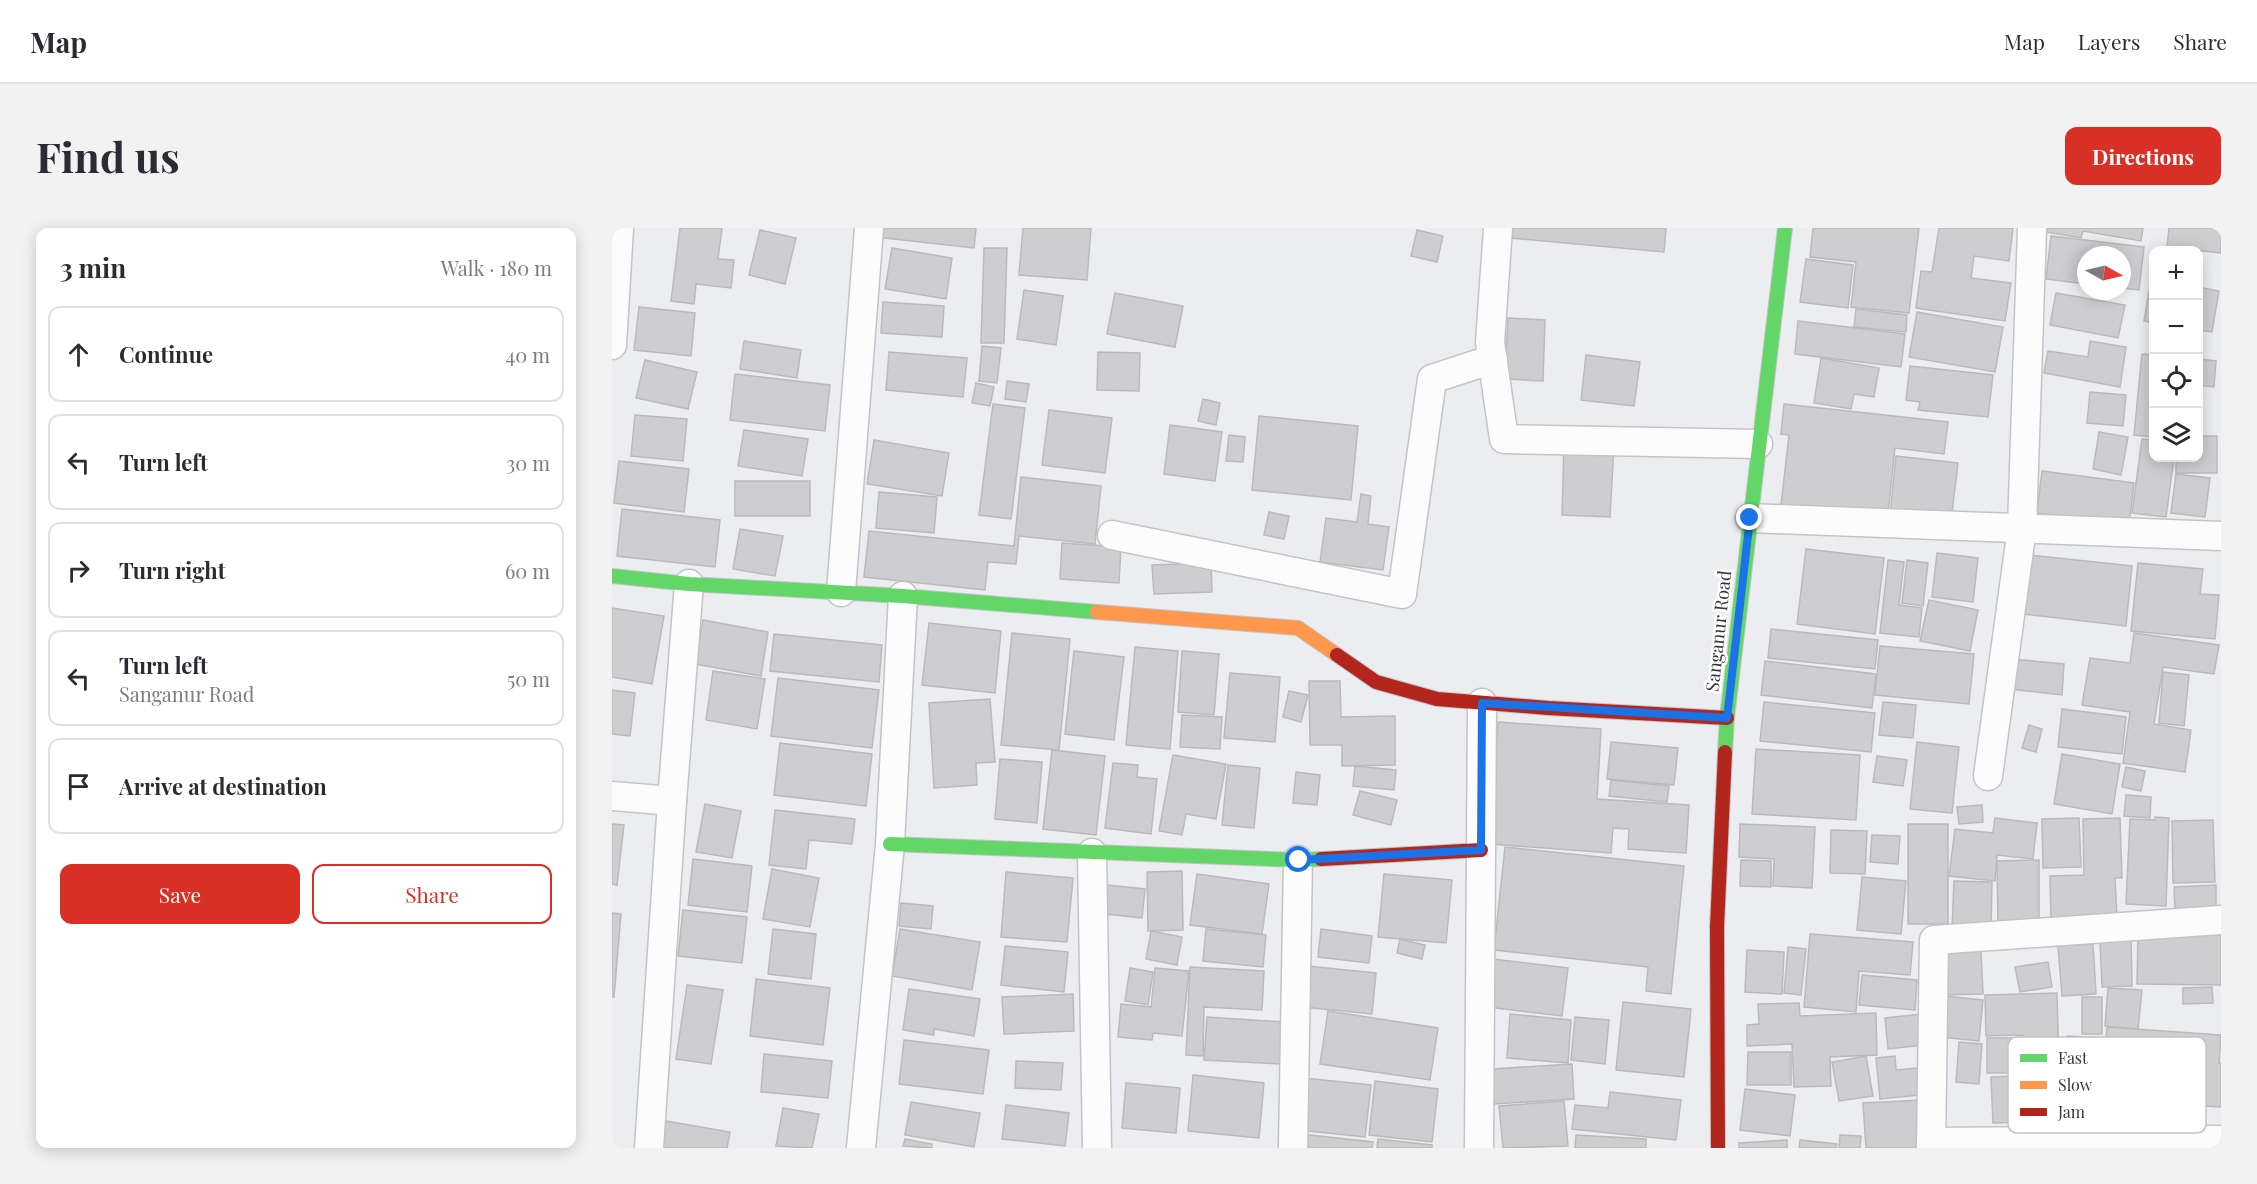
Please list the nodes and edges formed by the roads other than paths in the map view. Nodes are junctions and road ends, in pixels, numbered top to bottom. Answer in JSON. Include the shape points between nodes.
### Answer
{"nodes":[{"id":1,"x":619,"y":228,"type":"edge"},
{"id":2,"x":869,"y":228,"type":"edge"},
{"id":3,"x":1498,"y":228,"type":"edge"},
{"id":4,"x":1785,"y":228,"type":"edge"},
{"id":5,"x":2032,"y":228,"type":"edge"},
{"id":6,"x":612,"y":345,"type":"edge"},
{"id":7,"x":1493,"y":359,"type":"junction"},
{"id":8,"x":1758,"y":444,"type":"junction"},
{"id":9,"x":1750,"y":518,"type":"junction"},
{"id":10,"x":2022,"y":528,"type":"junction"},
{"id":11,"x":1112,"y":535,"type":"dead end"},
{"id":12,"x":2221,"y":536,"type":"edge"},
{"id":13,"x":612,"y":576,"type":"edge"},
{"id":14,"x":689,"y":584,"type":"junction"},
{"id":15,"x":841,"y":592,"type":"junction"},
{"id":16,"x":903,"y":596,"type":"junction"},
{"id":17,"x":1482,"y":703,"type":"junction"},
{"id":18,"x":1727,"y":718,"type":"junction"},
{"id":19,"x":1988,"y":776,"type":"dead end"},
{"id":20,"x":612,"y":796,"type":"edge"},
{"id":21,"x":672,"y":801,"type":"junction"},
{"id":22,"x":890,"y":844,"type":"junction"},
{"id":23,"x":1481,"y":850,"type":"junction"},
{"id":24,"x":1092,"y":853,"type":"junction"},
{"id":25,"x":1299,"y":860,"type":"junction"},
{"id":26,"x":2221,"y":920,"type":"edge"},
{"id":27,"x":2221,"y":1140,"type":"edge"},
{"id":28,"x":1931,"y":1145,"type":"edge"},
{"id":29,"x":650,"y":1148,"type":"edge"},
{"id":30,"x":861,"y":1148,"type":"edge"},
{"id":31,"x":1097,"y":1148,"type":"edge"},
{"id":32,"x":1293,"y":1148,"type":"edge"},
{"id":33,"x":1479,"y":1148,"type":"edge"},
{"id":34,"x":1718,"y":1148,"type":"edge"}],
"edges":[{"from":1,"to":6,"type":"street"},
{"from":2,"to":15,"type":"street"},
{"from":3,"to":7,"type":"street","via":[[1490,342]]},
{"from":4,"to":8,"type":"street","name":"Sanganur Road"},
{"from":5,"to":10,"type":"street"},
{"from":7,"to":8,"type":"street","via":[[1504,439]]},
{"from":7,"to":11,"type":"street","via":[[1432,379],[1402,594]]},
{"from":8,"to":9,"type":"street","name":"Sanganur Road"},
{"from":9,"to":10,"type":"street"},
{"from":9,"to":18,"type":"street","name":"Sanganur Road"},
{"from":10,"to":12,"type":"street"},
{"from":10,"to":19,"type":"street"},
{"from":13,"to":14,"type":"street"},
{"from":14,"to":15,"type":"street"},
{"from":14,"to":21,"type":"street"},
{"from":15,"to":16,"type":"street"},
{"from":16,"to":17,"type":"street","via":[[1298,628],[1376,682],[1437,699]]},
{"from":16,"to":22,"type":"street"},
{"from":17,"to":18,"type":"street"},
{"from":17,"to":23,"type":"street"},
{"from":18,"to":34,"type":"street","name":"Sanganur Road","via":[[1717,927]]},
{"from":20,"to":21,"type":"street"},
{"from":21,"to":29,"type":"street"},
{"from":22,"to":24,"type":"street"},
{"from":22,"to":30,"type":"street"},
{"from":23,"to":25,"type":"street"},
{"from":23,"to":33,"type":"street"},
{"from":24,"to":25,"type":"street"},
{"from":24,"to":31,"type":"street"},
{"from":25,"to":32,"type":"street"},
{"from":26,"to":28,"type":"street","via":[[1934,940]]},
{"from":27,"to":28,"type":"street"}]}
